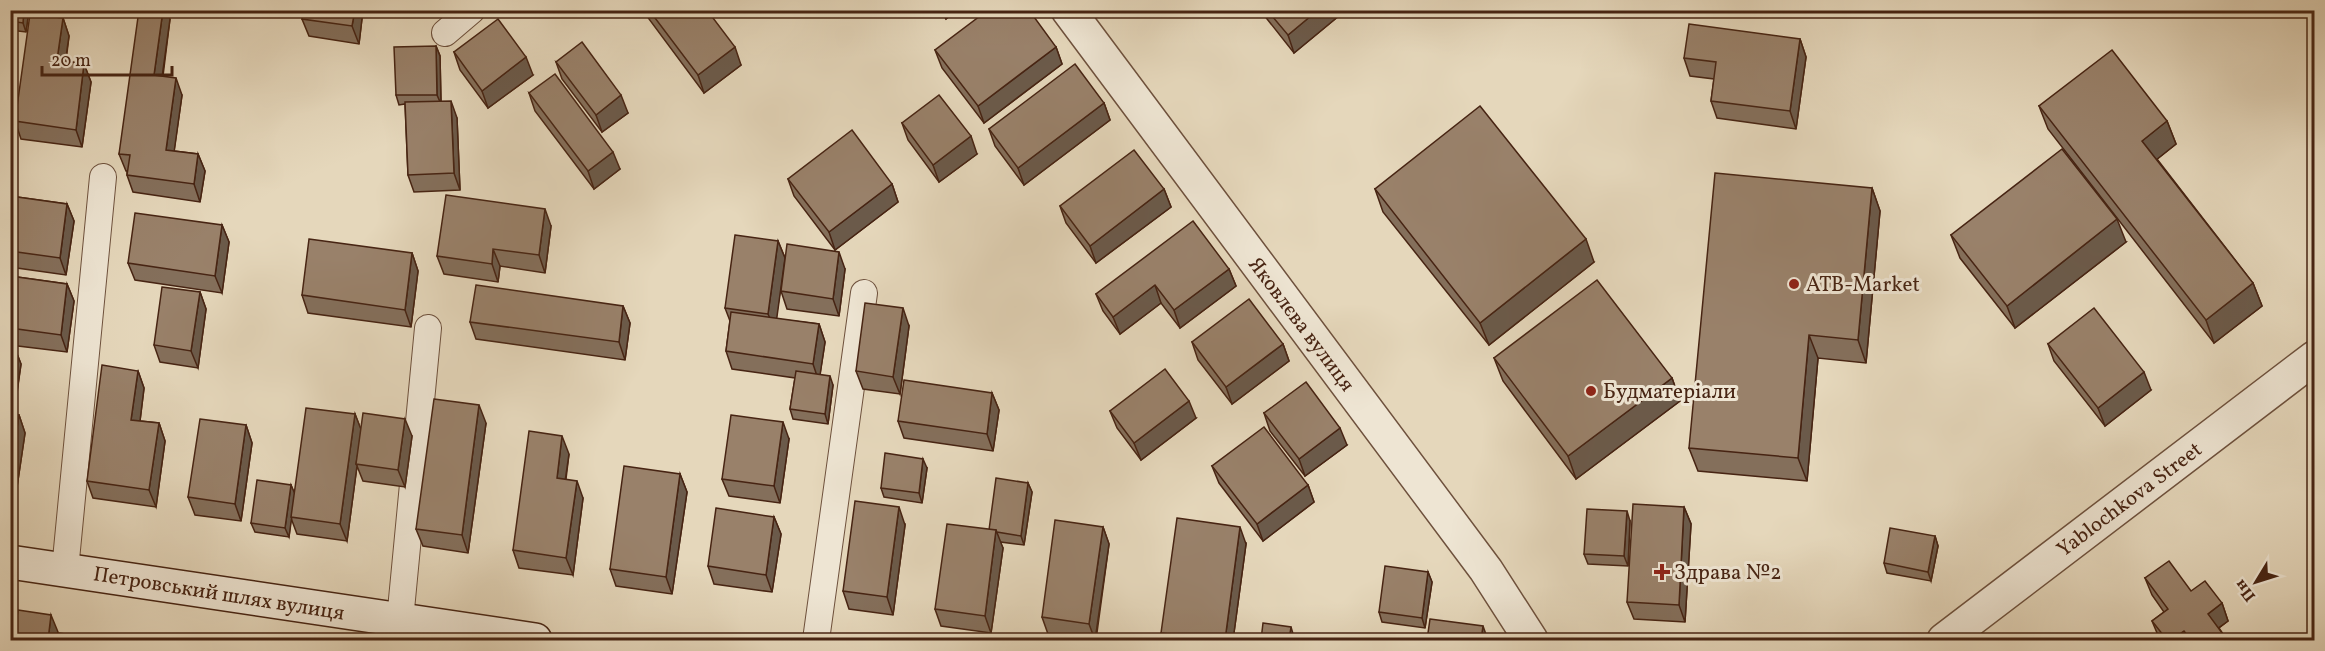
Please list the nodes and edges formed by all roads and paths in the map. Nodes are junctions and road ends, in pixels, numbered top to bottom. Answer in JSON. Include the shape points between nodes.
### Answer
{"nodes":[{"id":1,"x":472,"y":10,"type":"edge"},
{"id":2,"x":1068,"y":10,"type":"edge"},
{"id":3,"x":445,"y":33,"type":"dead end"},
{"id":4,"x":103,"y":177,"type":"dead end"},
{"id":5,"x":864,"y":293,"type":"dead end"},
{"id":6,"x":428,"y":328,"type":"dead end"},
{"id":7,"x":2314,"y":358,"type":"edge"},
{"id":8,"x":10,"y":562,"type":"edge"},
{"id":9,"x":65,"y":570,"type":"junction"},
{"id":10,"x":400,"y":621,"type":"junction"},
{"id":11,"x":535,"y":640,"type":"edge"},
{"id":12,"x":816,"y":640,"type":"edge"},
{"id":13,"x":1531,"y":640,"type":"edge"},
{"id":14,"x":1944,"y":640,"type":"edge"}],
"edges":[{"from":1,"to":3,"type":"lane"},
{"from":2,"to":13,"type":"street","name":"Яковлєва вулиця","via":[[1486,570]]},
{"from":4,"to":9,"type":"lane"},
{"from":5,"to":12,"type":"lane"},
{"from":6,"to":10,"type":"lane"},
{"from":7,"to":14,"type":"street","name":"Yablochkova Street"},
{"from":8,"to":9,"type":"street","name":"Петровський шлях вулиця"},
{"from":9,"to":10,"type":"street","name":"Петровський шлях вулиця"},
{"from":10,"to":11,"type":"street","name":"Петровський шлях вулиця"}]}
